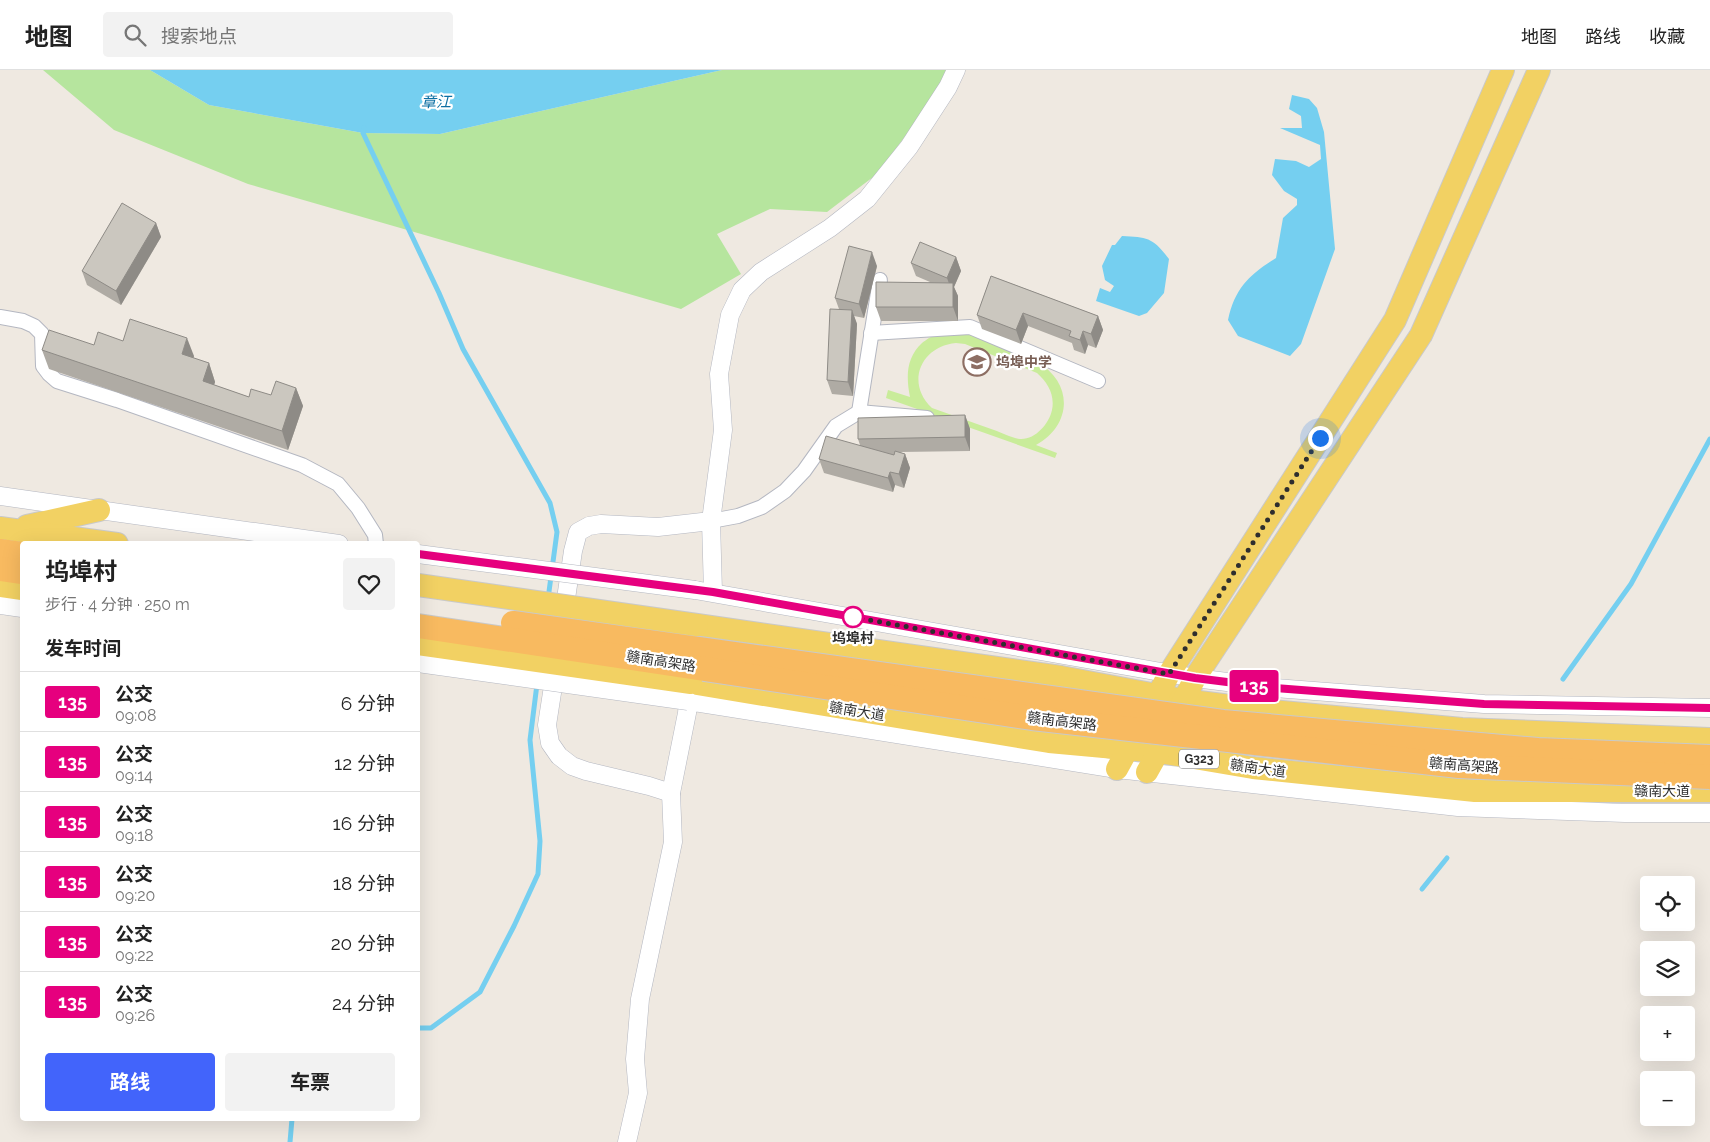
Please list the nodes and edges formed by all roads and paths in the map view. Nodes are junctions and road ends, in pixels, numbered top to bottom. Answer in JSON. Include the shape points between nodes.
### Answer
{"nodes":[{"id":1,"x":956,"y":70,"type":"edge"},
{"id":2,"x":1503,"y":70,"type":"edge"},
{"id":3,"x":1539,"y":70,"type":"edge"},
{"id":4,"x":880,"y":280,"type":"edge"},
{"id":5,"x":0,"y":317,"type":"edge"},
{"id":6,"x":871,"y":333,"type":"junction"},
{"id":7,"x":1098,"y":380,"type":"dead end"},
{"id":8,"x":859,"y":412,"type":"junction"},
{"id":9,"x":934,"y":418,"type":"edge"},
{"id":10,"x":0,"y":496,"type":"edge"},
{"id":11,"x":99,"y":510,"type":"junction"},
{"id":12,"x":711,"y":521,"type":"junction"},
{"id":13,"x":7,"y":529,"type":"edge"},
{"id":14,"x":95,"y":541,"type":"edge"},
{"id":15,"x":317,"y":541,"type":"edge"},
{"id":16,"x":376,"y":541,"type":"edge"},
{"id":17,"x":0,"y":551,"type":"edge"},
{"id":18,"x":20,"y":554,"type":"edge"},
{"id":19,"x":420,"y":554,"type":"edge"},
{"id":20,"x":0,"y":569,"type":"edge"},
{"id":21,"x":20,"y":572,"type":"edge"},
{"id":22,"x":420,"y":585,"type":"edge"},
{"id":23,"x":0,"y":586,"type":"edge"},
{"id":24,"x":20,"y":589,"type":"edge"},
{"id":25,"x":713,"y":592,"type":"junction"},
{"id":26,"x":0,"y":605,"type":"edge"},
{"id":27,"x":20,"y":608,"type":"edge"},
{"id":28,"x":420,"y":609,"type":"edge"},
{"id":29,"x":420,"y":626,"type":"edge"},
{"id":30,"x":420,"y":644,"type":"edge"},
{"id":31,"x":420,"y":663,"type":"edge"},
{"id":32,"x":1169,"y":674,"type":"junction"},
{"id":33,"x":1061,"y":677,"type":"junction"},
{"id":34,"x":1195,"y":678,"type":"junction"},
{"id":35,"x":689,"y":692,"type":"junction"},
{"id":36,"x":1158,"y":695,"type":"junction"},
{"id":37,"x":1183,"y":700,"type":"junction"},
{"id":38,"x":1710,"y":708,"type":"edge"},
{"id":39,"x":1262,"y":710,"type":"junction"},
{"id":40,"x":1710,"y":739,"type":"edge"},
{"id":41,"x":1049,"y":742,"type":"junction"},
{"id":42,"x":1128,"y":748,"type":"junction"},
{"id":43,"x":1159,"y":752,"type":"junction"},
{"id":44,"x":1710,"y":757,"type":"edge"},
{"id":45,"x":1253,"y":768,"type":"junction"},
{"id":46,"x":1117,"y":769,"type":"junction"},
{"id":47,"x":1148,"y":772,"type":"junction"},
{"id":48,"x":1710,"y":777,"type":"edge"},
{"id":49,"x":1710,"y":790,"type":"edge"},
{"id":50,"x":671,"y":793,"type":"junction"},
{"id":51,"x":1710,"y":813,"type":"edge"},
{"id":52,"x":627,"y":1142,"type":"edge"}],
"edges":[{"from":1,"to":12,"type":"street","via":[[909,147],[867,199],[830,228],[761,272],[742,290],[730,315],[719,374],[723,430]]},
{"from":2,"to":32,"type":"main road","via":[[1395,320]]},
{"from":3,"to":34,"type":"main road","via":[[1421,335]]},
{"from":4,"to":6,"type":"street"},
{"from":5,"to":16,"type":"street","via":[[23,321],[42,334],[43,366],[57,381],[302,465],[338,484],[358,508]]},
{"from":6,"to":7,"type":"street","via":[[970,327]]},
{"from":6,"to":8,"type":"street"},
{"from":8,"to":9,"type":"street"},
{"from":8,"to":12,"type":"street","via":[[836,426],[804,471],[785,491],[762,507]]},
{"from":10,"to":11,"type":"street"},
{"from":11,"to":13,"type":"main road"},
{"from":11,"to":15,"type":"street"},
{"from":12,"to":25,"type":"street"},
{"from":12,"to":50,"type":"street","via":[[658,527],[601,524],[578,532],[547,725],[550,743],[572,766]]},
{"from":13,"to":14,"type":"main road"},
{"from":17,"to":18,"type":"highway"},
{"from":19,"to":25,"type":"street","bridge":true},
{"from":20,"to":21,"type":"highway"},
{"from":22,"to":33,"type":"main road","bridge":true},
{"from":23,"to":24,"type":"main road"},
{"from":25,"to":32,"type":"street"},
{"from":26,"to":27,"type":"street"},
{"from":28,"to":44,"type":"highway","name":"赣南高架路","bridge":true,"via":[[1223,722],[1538,750]]},
{"from":29,"to":48,"type":"highway","name":"赣南高架路","bridge":true,"via":[[1032,718],[1459,766]]},
{"from":30,"to":35,"type":"main road","name":"赣南大道","bridge":true},
{"from":31,"to":35,"type":"street","bridge":true},
{"from":32,"to":34,"type":"street"},
{"from":32,"to":36,"type":"main road"},
{"from":33,"to":36,"type":"main road"},
{"from":33,"to":41,"type":"main road"},
{"from":34,"to":37,"type":"main road"},
{"from":34,"to":38,"type":"street","via":[[1275,688],[1484,704]]},
{"from":35,"to":41,"type":"main road","name":"赣南大道","number":"G323"},
{"from":35,"to":46,"type":"street"},
{"from":35,"to":50,"type":"street"},
{"from":36,"to":37,"type":"main road"},
{"from":36,"to":42,"type":"main road"},
{"from":37,"to":39,"type":"main road"},
{"from":37,"to":43,"type":"main road"},
{"from":39,"to":40,"type":"main road","via":[[1462,729]]},
{"from":39,"to":45,"type":"main road"},
{"from":41,"to":42,"type":"main road","name":"赣南大道","number":"G323"},
{"from":42,"to":43,"type":"main road","name":"赣南大道","number":"G323"},
{"from":42,"to":46,"type":"main road"},
{"from":43,"to":45,"type":"main road","name":"赣南大道","number":"G323"},
{"from":43,"to":47,"type":"main road"},
{"from":45,"to":49,"type":"main road","name":"赣南大道","number":"G323","via":[[1475,791]]},
{"from":46,"to":47,"type":"street"},
{"from":47,"to":51,"type":"street","via":[[1458,807]]},
{"from":50,"to":52,"type":"street","via":[[673,842],[640,1000],[635,1059],[638,1093]]}]}
